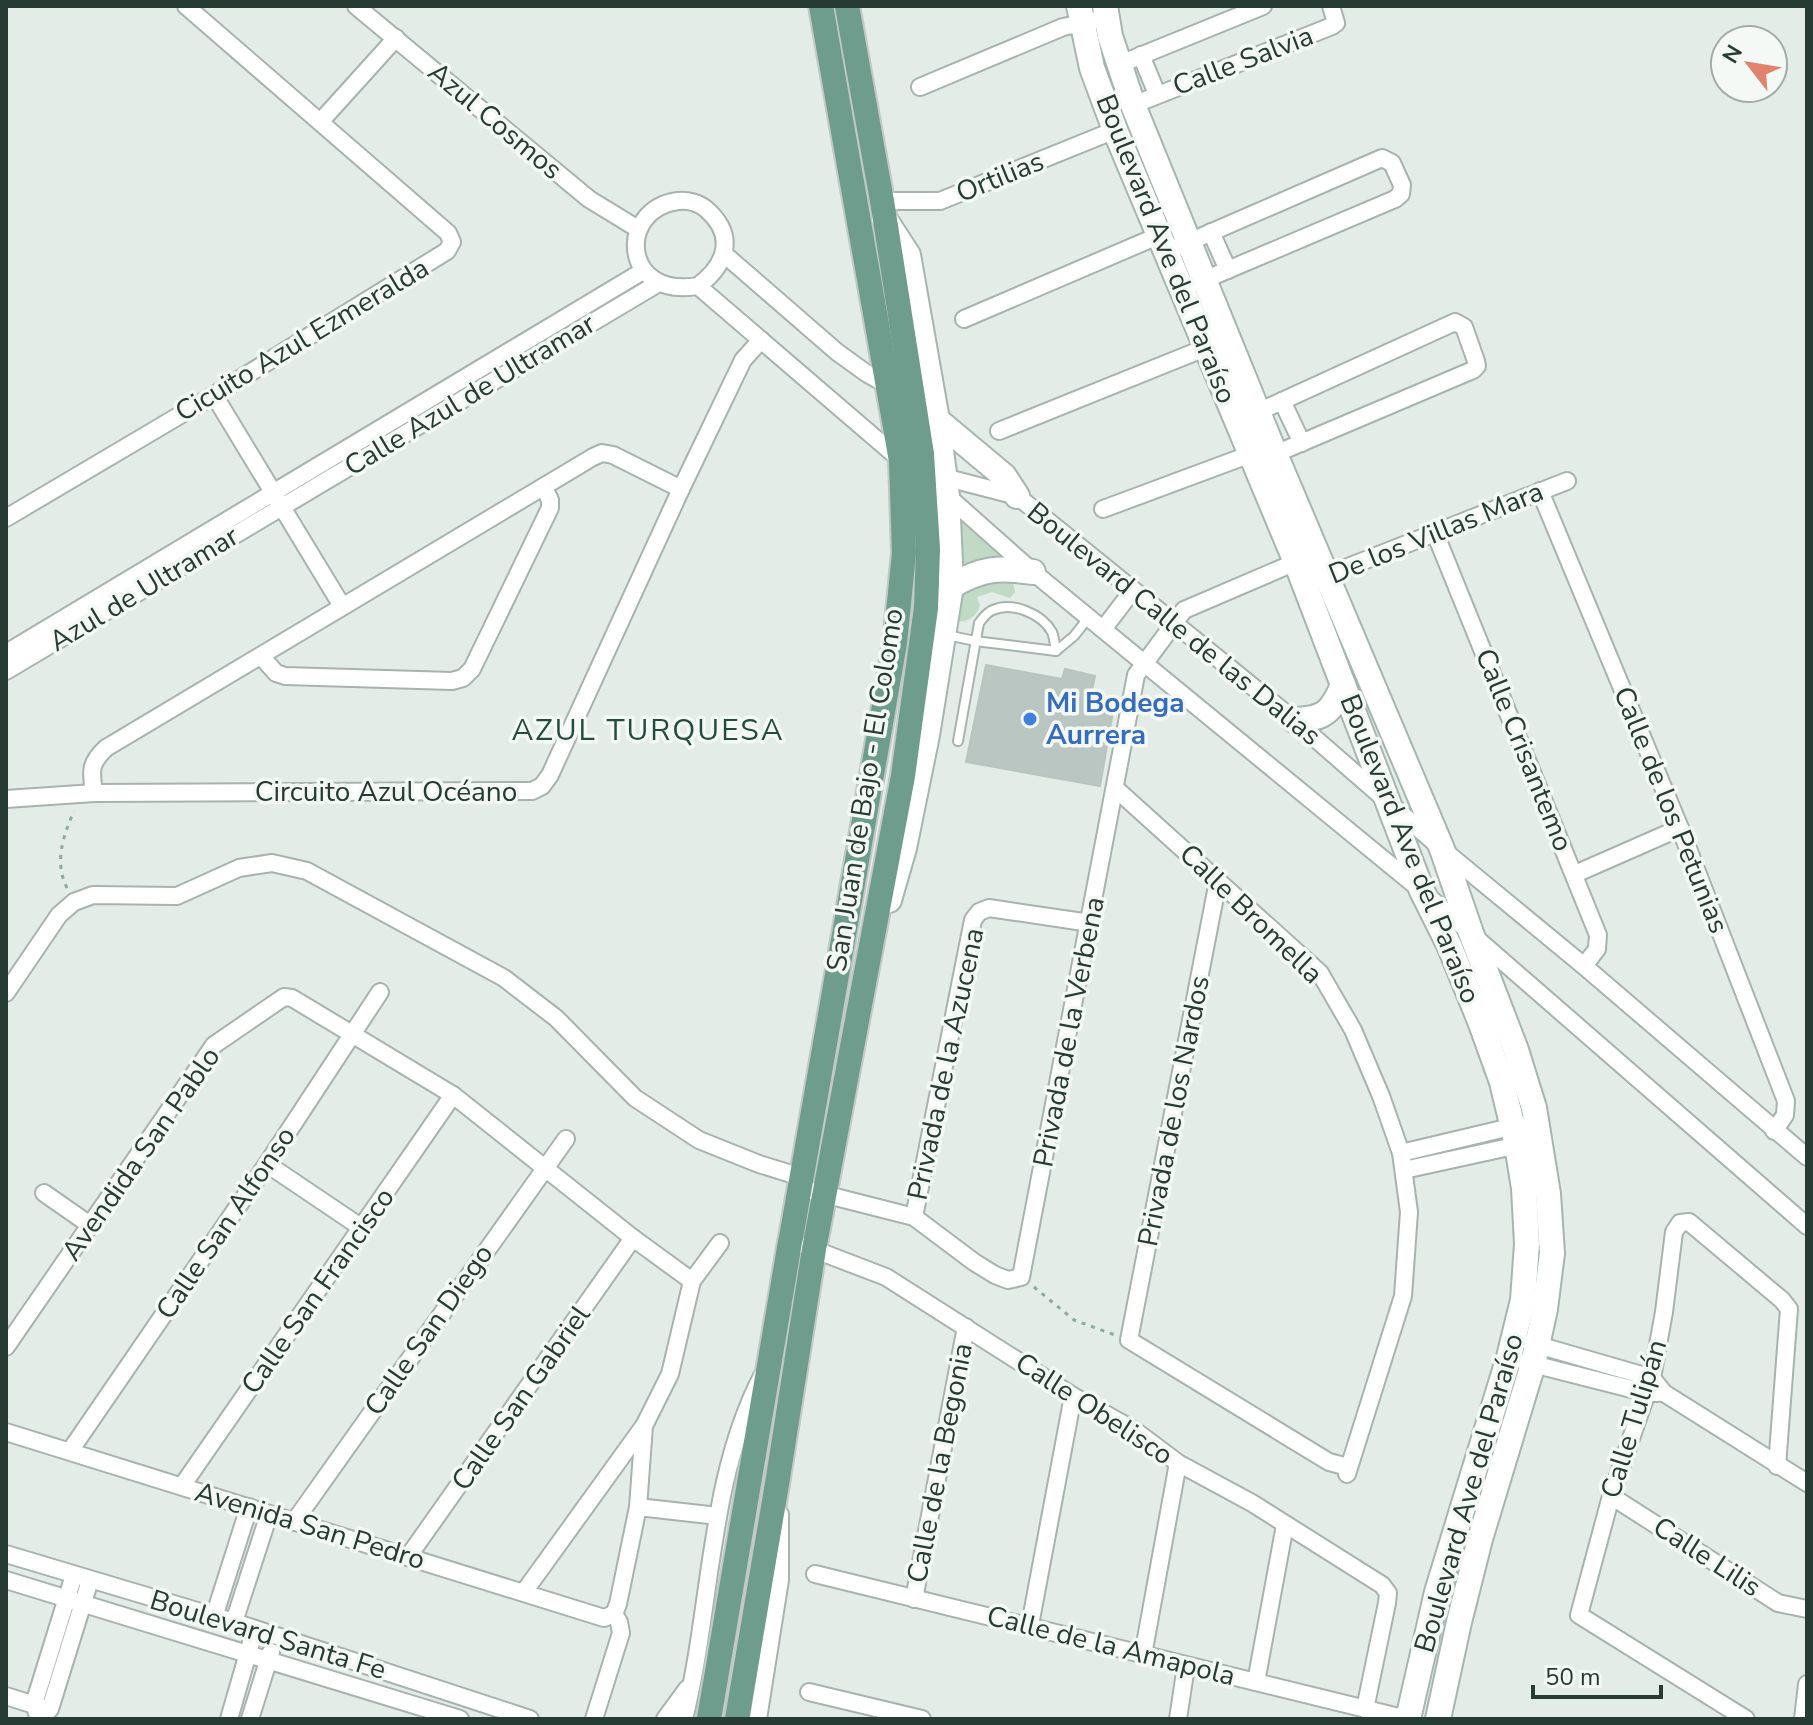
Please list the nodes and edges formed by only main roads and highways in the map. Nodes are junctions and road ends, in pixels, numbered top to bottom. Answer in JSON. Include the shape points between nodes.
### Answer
{"nodes":[{"id":1,"x":821,"y":6,"type":"edge"},
{"id":2,"x":847,"y":6,"type":"edge"},
{"id":3,"x":803,"y":1243,"type":"junction"},
{"id":4,"x":709,"y":1719,"type":"edge"},
{"id":5,"x":737,"y":1719,"type":"edge"}],
"edges":[{"from":1,"to":3,"type":"main road","name":"San Juan de Bajo - El Colomo","via":[[901,461],[904,553],[895,643],[799,1190]]},
{"from":2,"to":3,"type":"main road","name":"San Juan de Bajo - El Colomo","via":[[912,391],[938,482],[903,776],[822,1202]]},
{"from":3,"to":4,"type":"main road","via":[[770,1361]]},
{"from":3,"to":5,"type":"main road","via":[[777,1484]]}]}
